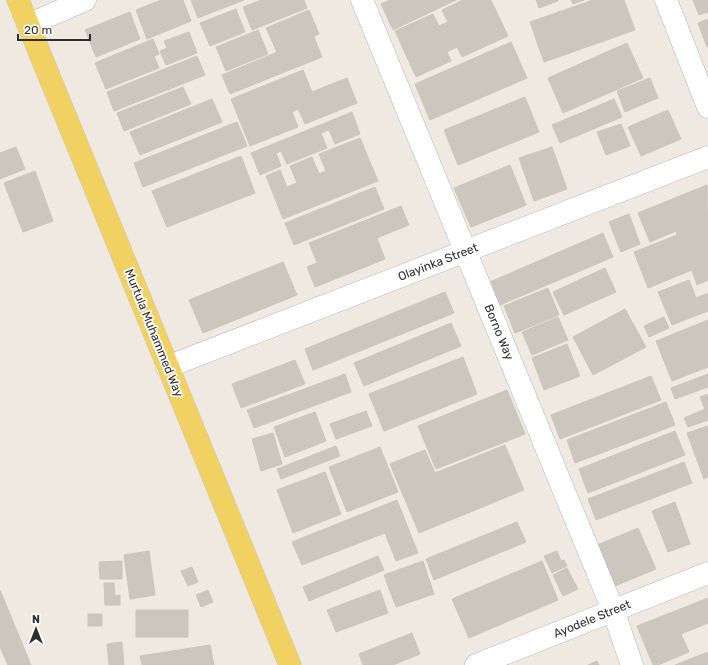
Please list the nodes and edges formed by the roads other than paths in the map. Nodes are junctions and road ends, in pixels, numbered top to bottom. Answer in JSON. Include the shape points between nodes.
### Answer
{"nodes":[{"id":1,"x":18,"y":0,"type":"edge"},
{"id":2,"x":85,"y":0,"type":"edge"},
{"id":3,"x":362,"y":0,"type":"edge"},
{"id":4,"x":666,"y":0,"type":"edge"},
{"id":5,"x":28,"y":25,"type":"junction"},
{"id":6,"x":708,"y":107,"type":"edge"},
{"id":7,"x":708,"y":157,"type":"edge"},
{"id":8,"x":466,"y":252,"type":"junction"},
{"id":9,"x":167,"y":367,"type":"junction"},
{"id":10,"x":708,"y":573,"type":"edge"},
{"id":11,"x":613,"y":610,"type":"junction"},
{"id":12,"x":290,"y":665,"type":"edge"},
{"id":13,"x":476,"y":665,"type":"edge"},
{"id":14,"x":632,"y":665,"type":"edge"}],
"edges":[{"from":1,"to":5,"type":"main road","name":"Murtula Muhammed Way"},
{"from":2,"to":5,"type":"street"},
{"from":3,"to":8,"type":"street","name":"Borno Way"},
{"from":4,"to":6,"type":"street"},
{"from":5,"to":9,"type":"main road","name":"Murtula Muhammed Way"},
{"from":7,"to":8,"type":"street","name":"Olayinka Street"},
{"from":8,"to":9,"type":"street","name":"Olayinka Street"},
{"from":8,"to":11,"type":"street","name":"Borno Way"},
{"from":9,"to":12,"type":"main road","name":"Murtula Muhammed Way"},
{"from":10,"to":11,"type":"street","name":"Ayodele Street"},
{"from":11,"to":13,"type":"street","name":"Ayodele Street"},
{"from":11,"to":14,"type":"street","name":"Borno Way"}]}
